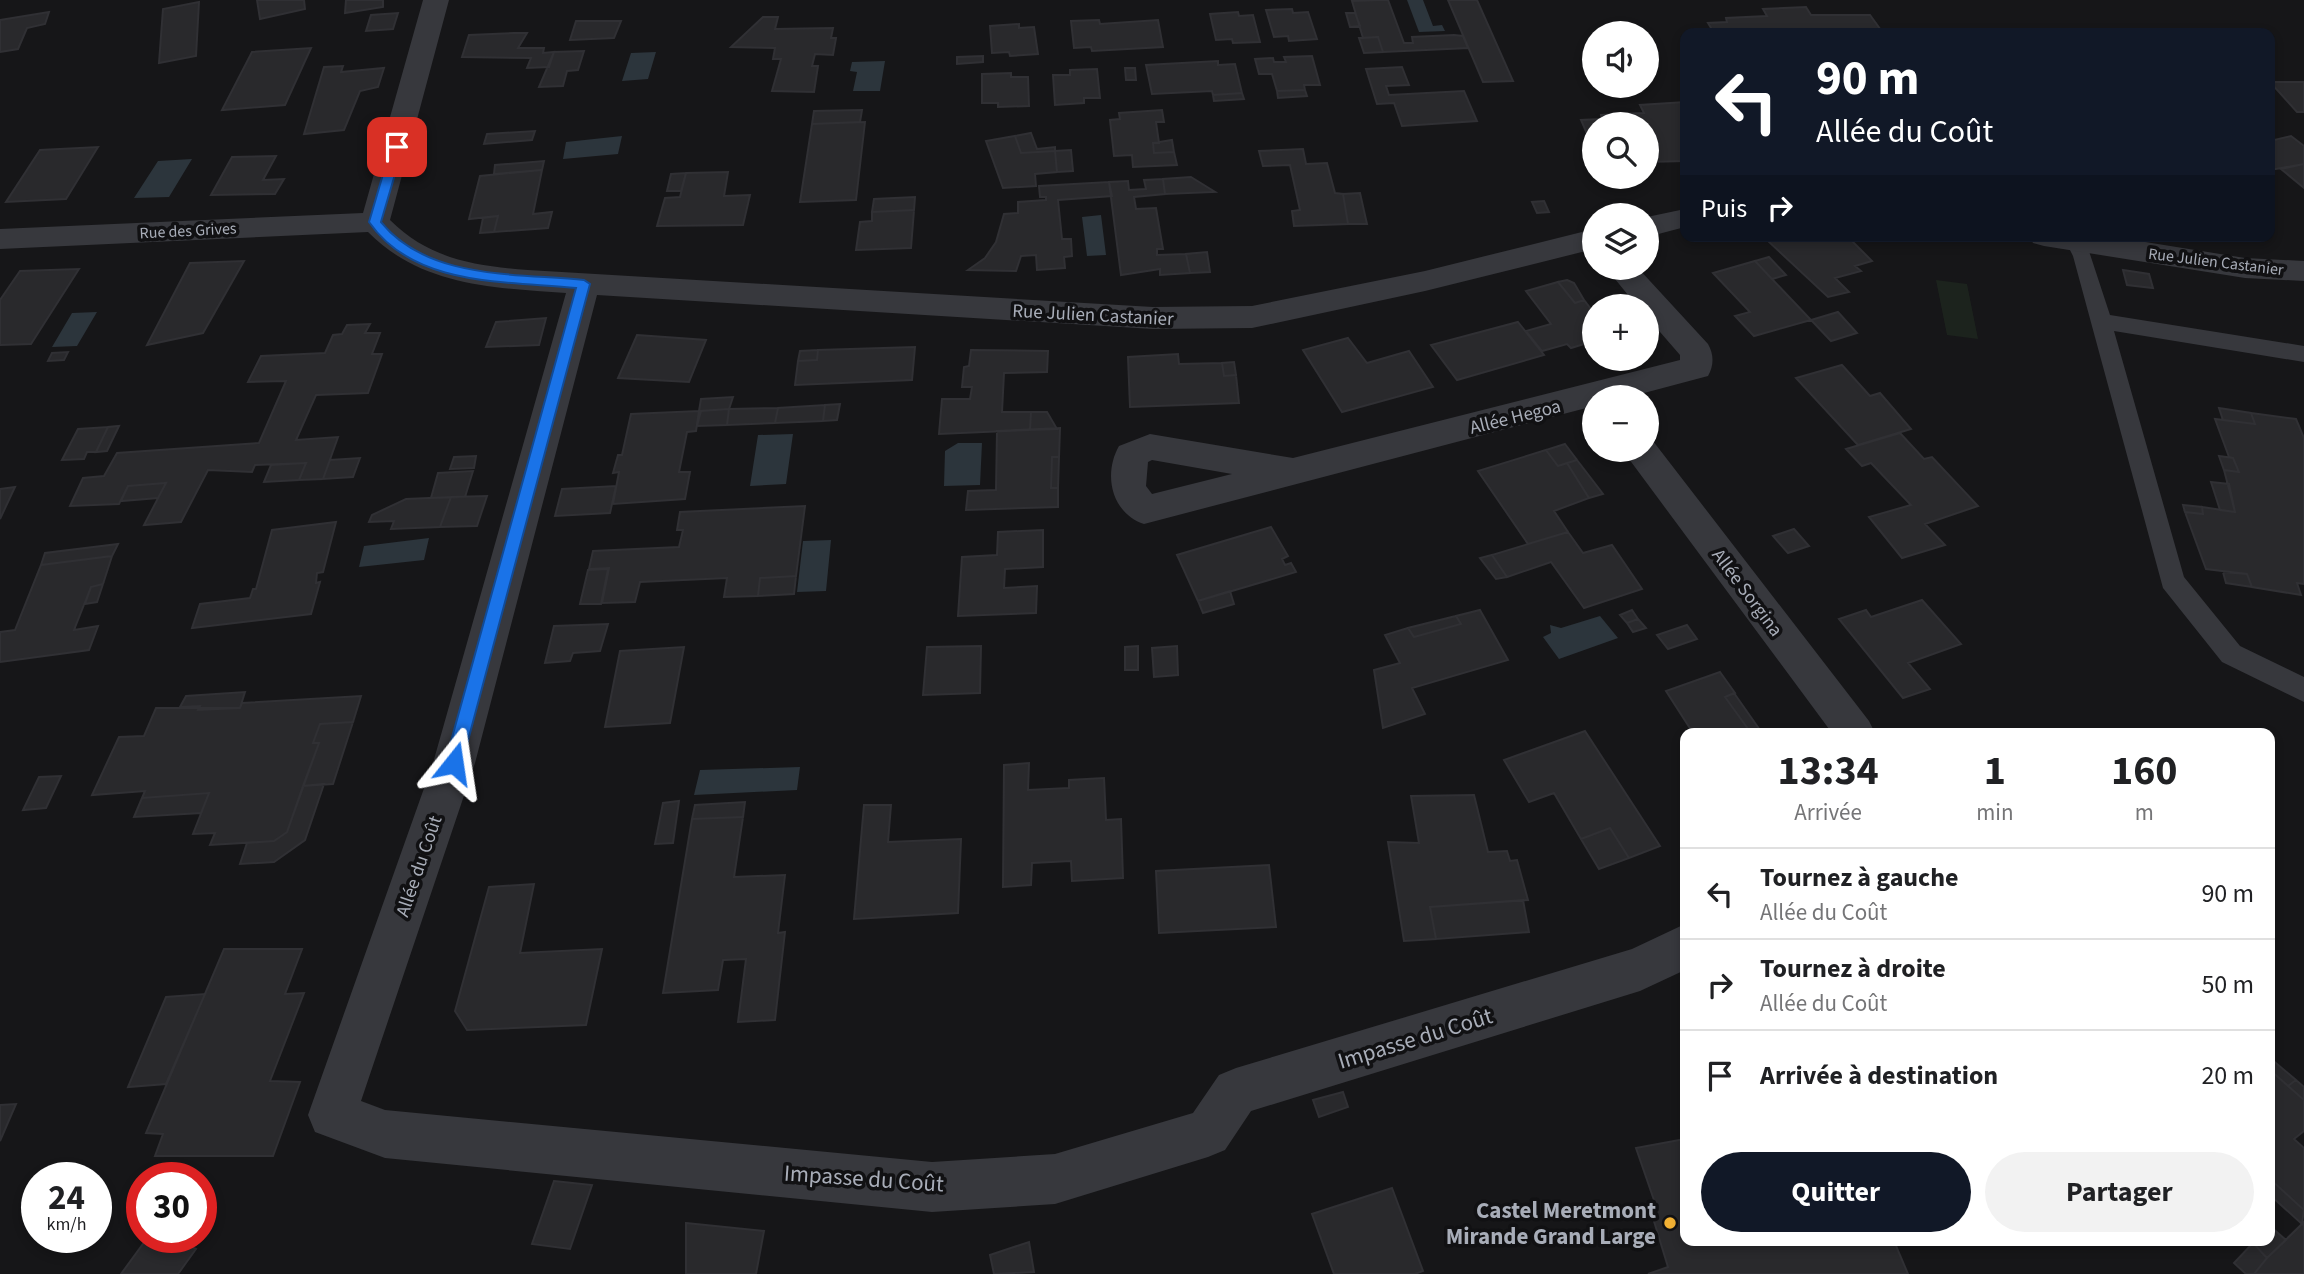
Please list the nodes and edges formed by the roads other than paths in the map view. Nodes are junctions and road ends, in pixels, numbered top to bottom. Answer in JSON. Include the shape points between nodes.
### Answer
{"nodes":[{"id":1,"x":436,"y":0,"type":"edge"},
{"id":2,"x":1680,"y":219,"type":"edge"},
{"id":3,"x":375,"y":222,"type":"junction"},
{"id":4,"x":1659,"y":224,"type":"edge"},
{"id":5,"x":0,"y":239,"type":"edge"},
{"id":6,"x":1582,"y":242,"type":"edge"},
{"id":7,"x":2076,"y":242,"type":"joint"},
{"id":8,"x":2304,"y":271,"type":"edge"},
{"id":9,"x":1632,"y":280,"type":"edge"},
{"id":10,"x":584,"y":284,"type":"junction"},
{"id":11,"x":2101,"y":321,"type":"junction"},
{"id":12,"x":2304,"y":354,"type":"edge"},
{"id":13,"x":1638,"y":385,"type":"edge"},
{"id":14,"x":1582,"y":401,"type":"edge"},
{"id":15,"x":1650,"y":462,"type":"edge"},
{"id":16,"x":1291,"y":471,"type":"dead end"},
{"id":17,"x":2304,"y":690,"type":"edge"},
{"id":18,"x":1851,"y":728,"type":"edge"},
{"id":19,"x":1680,"y":949,"type":"edge"},
{"id":20,"x":332,"y":1115,"type":"joint"}],
"edges":[{"from":1,"to":3,"type":"street"},
{"from":2,"to":4,"type":"street"},
{"from":3,"to":5,"type":"street","name":"Rue des Grives"},
{"from":3,"to":10,"type":"street","via":[[410,255],[456,272]]},
{"from":6,"to":10,"type":"street","name":"Rue Julien Castanier","via":[[1252,317],[1153,318]]},
{"from":7,"to":8,"type":"street","name":"Rue Julien Castanier","via":[[2245,268]]},
{"from":7,"to":11,"type":"lane"},
{"from":9,"to":13,"type":"street","name":"Allée Hegoa","via":[[1696,352],[1696,368]]},
{"from":10,"to":20,"type":"street","name":"Allée du Coût","via":[[454,763]]},
{"from":11,"to":12,"type":"lane"},
{"from":11,"to":17,"type":"lane","via":[[2172,581],[2231,654]]},
{"from":14,"to":16,"type":"street","name":"Allée Hegoa"},
{"from":15,"to":18,"type":"street","name":"Allée Sorgina"},
{"from":19,"to":20,"type":"street","name":"Impasse du Coût","via":[[1640,969],[1236,1092],[1208,1133],[1055,1179],[932,1187],[385,1134]]}]}
